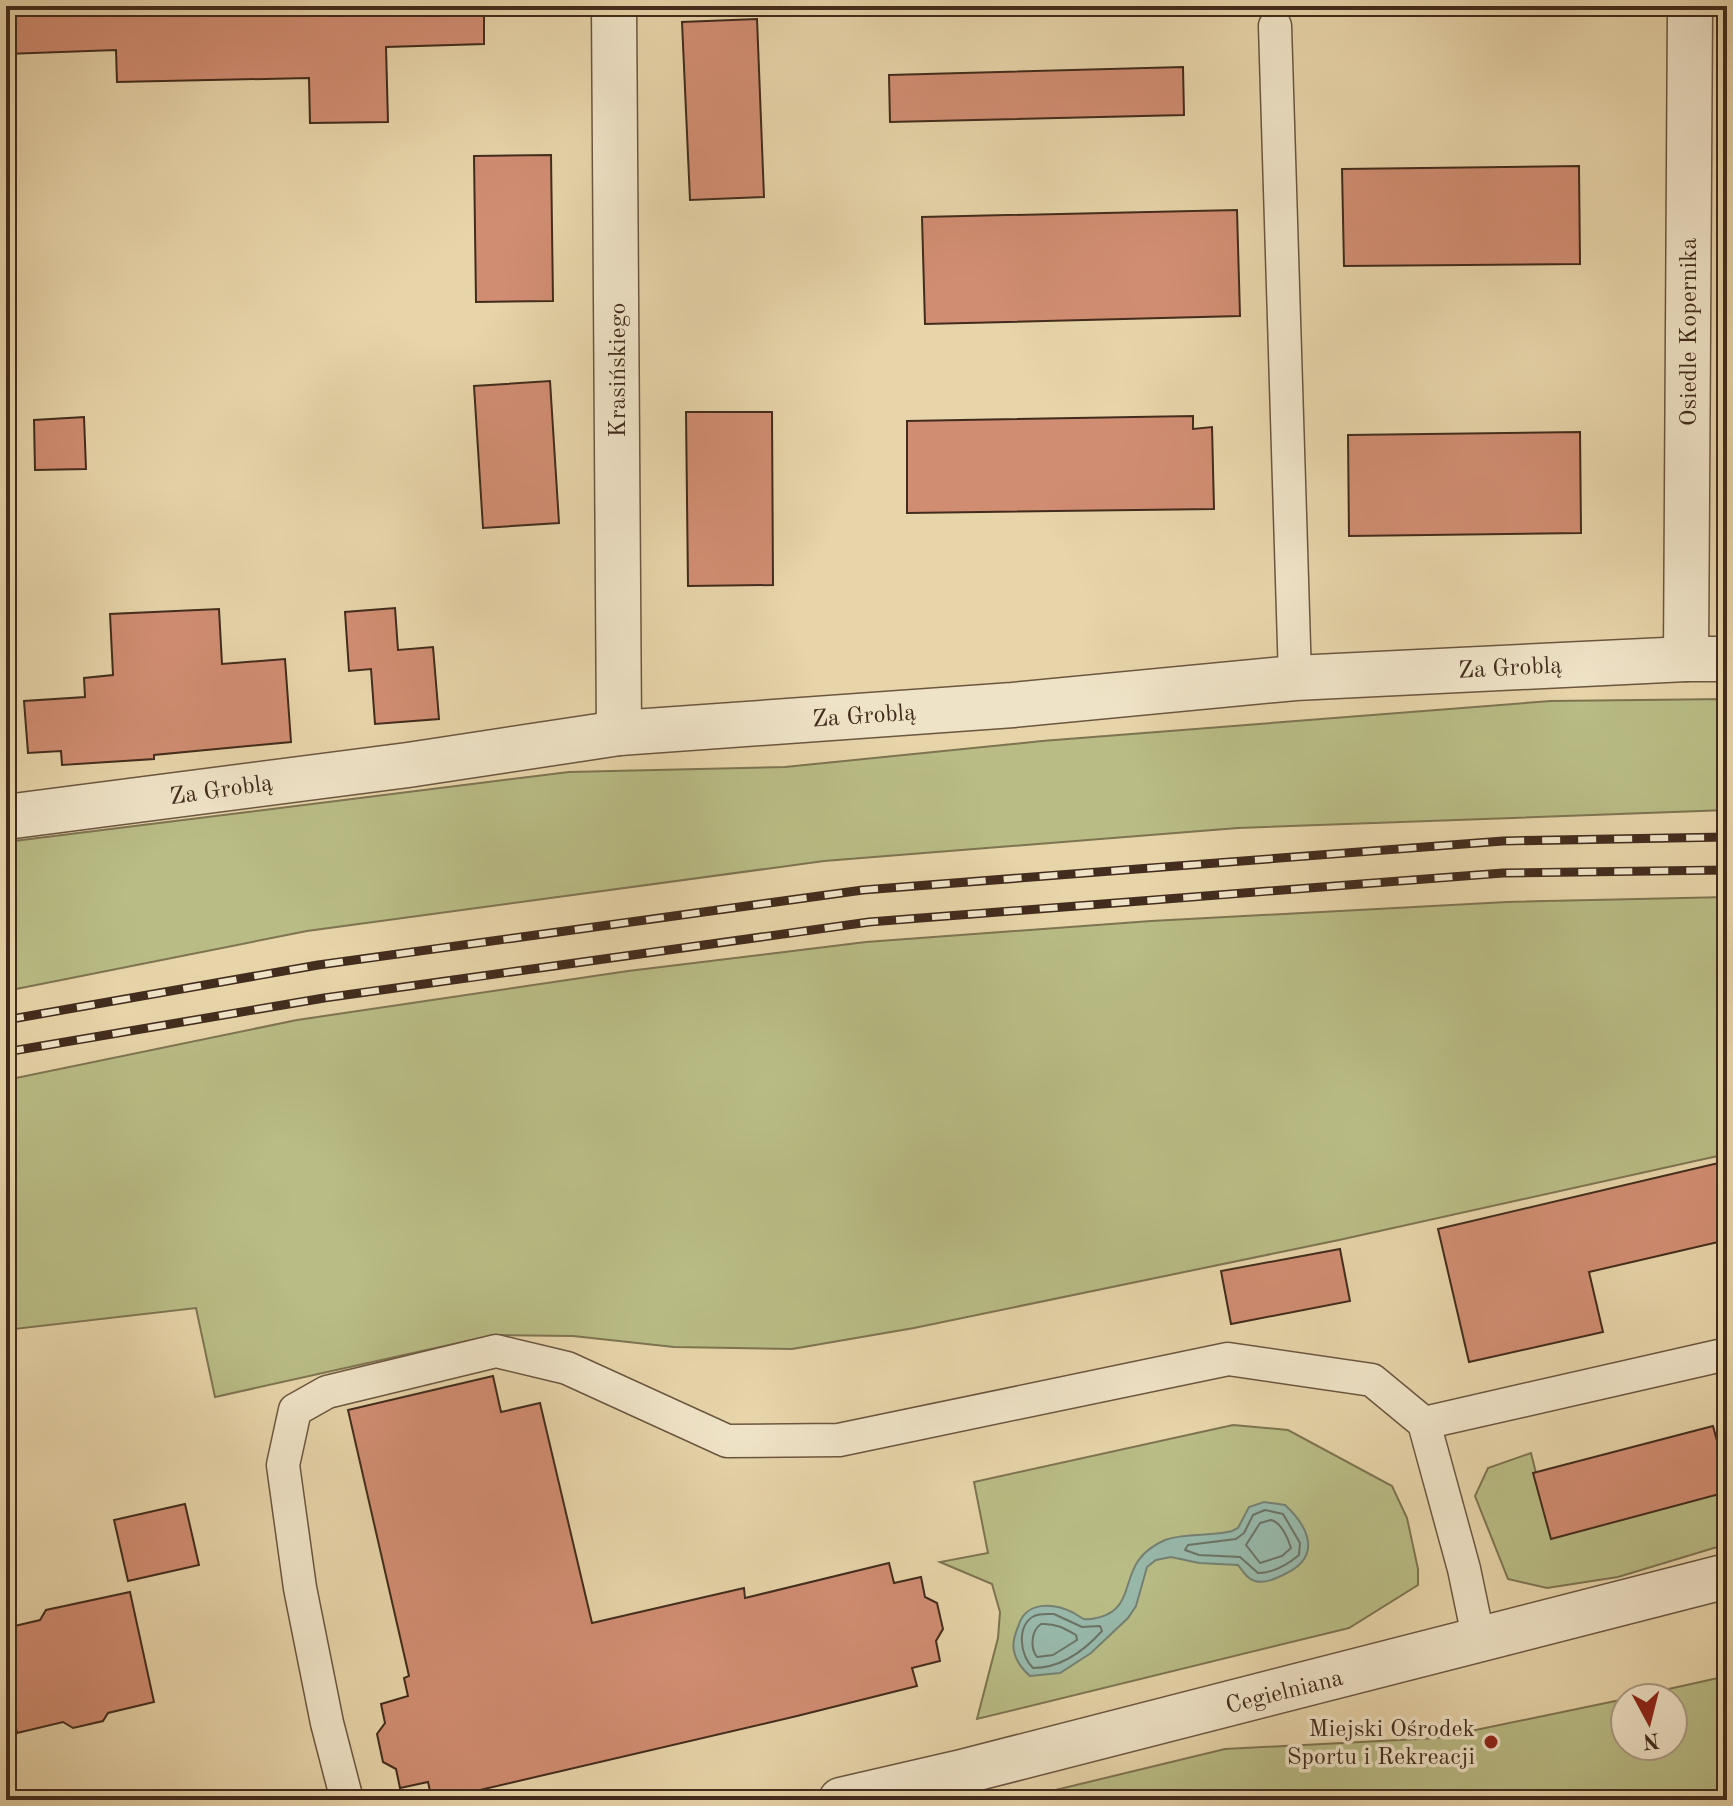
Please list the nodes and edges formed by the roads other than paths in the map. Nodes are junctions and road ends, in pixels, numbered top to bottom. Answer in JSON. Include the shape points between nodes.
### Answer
{"nodes":[{"id":1,"x":614,"y":6,"type":"edge"},
{"id":2,"x":1690,"y":6,"type":"edge"},
{"id":3,"x":1275,"y":26,"type":"dead end"},
{"id":4,"x":1707,"y":659,"type":"edge"},
{"id":5,"x":1295,"y":678,"type":"junction"},
{"id":6,"x":619,"y":733,"type":"junction"},
{"id":7,"x":6,"y":817,"type":"edge"},
{"id":8,"x":1727,"y":1354,"type":"edge"},
{"id":9,"x":1424,"y":1423,"type":"junction"},
{"id":10,"x":1727,"y":1576,"type":"edge"},
{"id":11,"x":1479,"y":1641,"type":"junction"},
{"id":12,"x":347,"y":1800,"type":"edge"},
{"id":13,"x":841,"y":1800,"type":"edge"}],
"edges":[{"from":1,"to":6,"type":"street","name":"Krasińskiego"},
{"from":2,"to":4,"type":"street","name":"Osiedle Kopernika"},
{"from":3,"to":5,"type":"lane"},
{"from":4,"to":5,"type":"street","name":"Za Groblą"},
{"from":5,"to":6,"type":"street","name":"Za Groblą","via":[[1013,705]]},
{"from":6,"to":7,"type":"street","name":"Za Groblą"},
{"from":8,"to":9,"type":"lane"},
{"from":9,"to":11,"type":"lane"},
{"from":9,"to":12,"type":"lane","via":[[1372,1380],[1228,1359],[839,1440],[727,1441],[567,1368],[496,1351],[327,1392],[295,1410],[283,1465],[300,1588]]},
{"from":10,"to":11,"type":"street","name":"Cegielniana"},
{"from":11,"to":13,"type":"street","name":"Cegielniana"}]}
